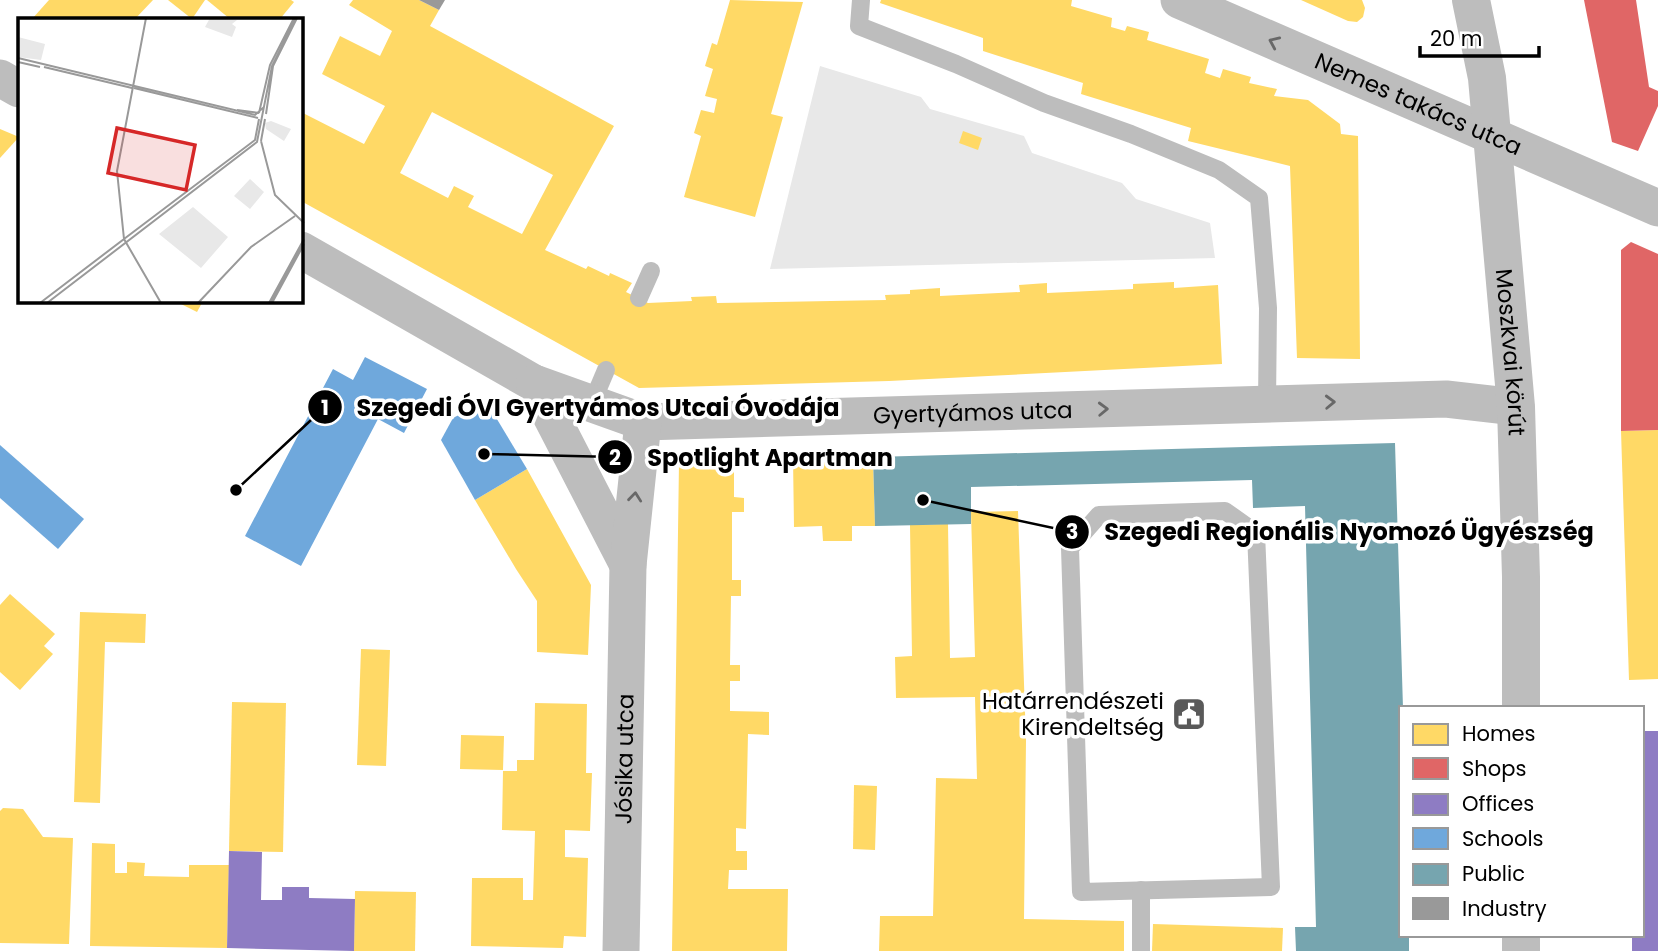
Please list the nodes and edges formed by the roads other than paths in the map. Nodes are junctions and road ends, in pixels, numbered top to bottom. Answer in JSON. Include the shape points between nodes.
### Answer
{"nodes":[{"id":1,"x":861,"y":0,"type":"edge"},
{"id":2,"x":1179,"y":0,"type":"edge"},
{"id":3,"x":1471,"y":0,"type":"edge"},
{"id":4,"x":0,"y":78,"type":"edge"},
{"id":5,"x":18,"y":88,"type":"edge"},
{"id":6,"x":1493,"y":138,"type":"junction"},
{"id":7,"x":1658,"y":208,"type":"edge"},
{"id":8,"x":303,"y":251,"type":"edge"},
{"id":9,"x":651,"y":271,"type":"dead end"},
{"id":10,"x":639,"y":299,"type":"dead end"},
{"id":11,"x":606,"y":370,"type":"dead end"},
{"id":12,"x":534,"y":383,"type":"junction"},
{"id":13,"x":592,"y":403,"type":"junction"},
{"id":14,"x":1267,"y":404,"type":"junction"},
{"id":15,"x":1517,"y":407,"type":"junction"},
{"id":16,"x":643,"y":422,"type":"junction"},
{"id":17,"x":628,"y":565,"type":"junction"},
{"id":18,"x":1521,"y":706,"type":"edge"},
{"id":19,"x":1141,"y":890,"type":"junction"},
{"id":20,"x":621,"y":951,"type":"edge"},
{"id":21,"x":1141,"y":951,"type":"edge"}],
"edges":[{"from":1,"to":14,"type":"lane","via":[[859,26],[1219,170],[1259,198],[1268,308]]},
{"from":6,"to":2,"type":"street","name":"Nemes takács utca","one_way":true},
{"from":3,"to":6,"type":"main road","name":"Moszkvai körút","via":[[1487,78]]},
{"from":4,"to":5,"type":"street"},
{"from":6,"to":7,"type":"street","name":"Nemes takács utca"},
{"from":6,"to":15,"type":"main road","name":"Moszkvai körút"},
{"from":8,"to":12,"type":"street","name":"Gyertyámos utca"},
{"from":9,"to":10,"type":"lane"},
{"from":11,"to":13,"type":"lane"},
{"from":12,"to":13,"type":"street","name":"Gyertyámos utca"},
{"from":12,"to":17,"type":"street","name":"Jósika utca"},
{"from":13,"to":16,"type":"street","name":"Gyertyámos utca"},
{"from":14,"to":15,"type":"street","name":"Gyertyámos utca","one_way":true,"via":[[1446,399]]},
{"from":16,"to":14,"type":"street","name":"Gyertyámos utca","one_way":true},
{"from":15,"to":18,"type":"main road","name":"Moszkvai körút"},
{"from":17,"to":16,"type":"street","name":"Jósika utca","one_way":true},
{"from":17,"to":20,"type":"street","name":"Jósika utca"},
{"from":19,"to":19,"type":"lane","via":[[1271,887],[1255,533],[1225,511],[1099,515],[1070,548],[1081,892]]},
{"from":19,"to":21,"type":"lane"}]}
